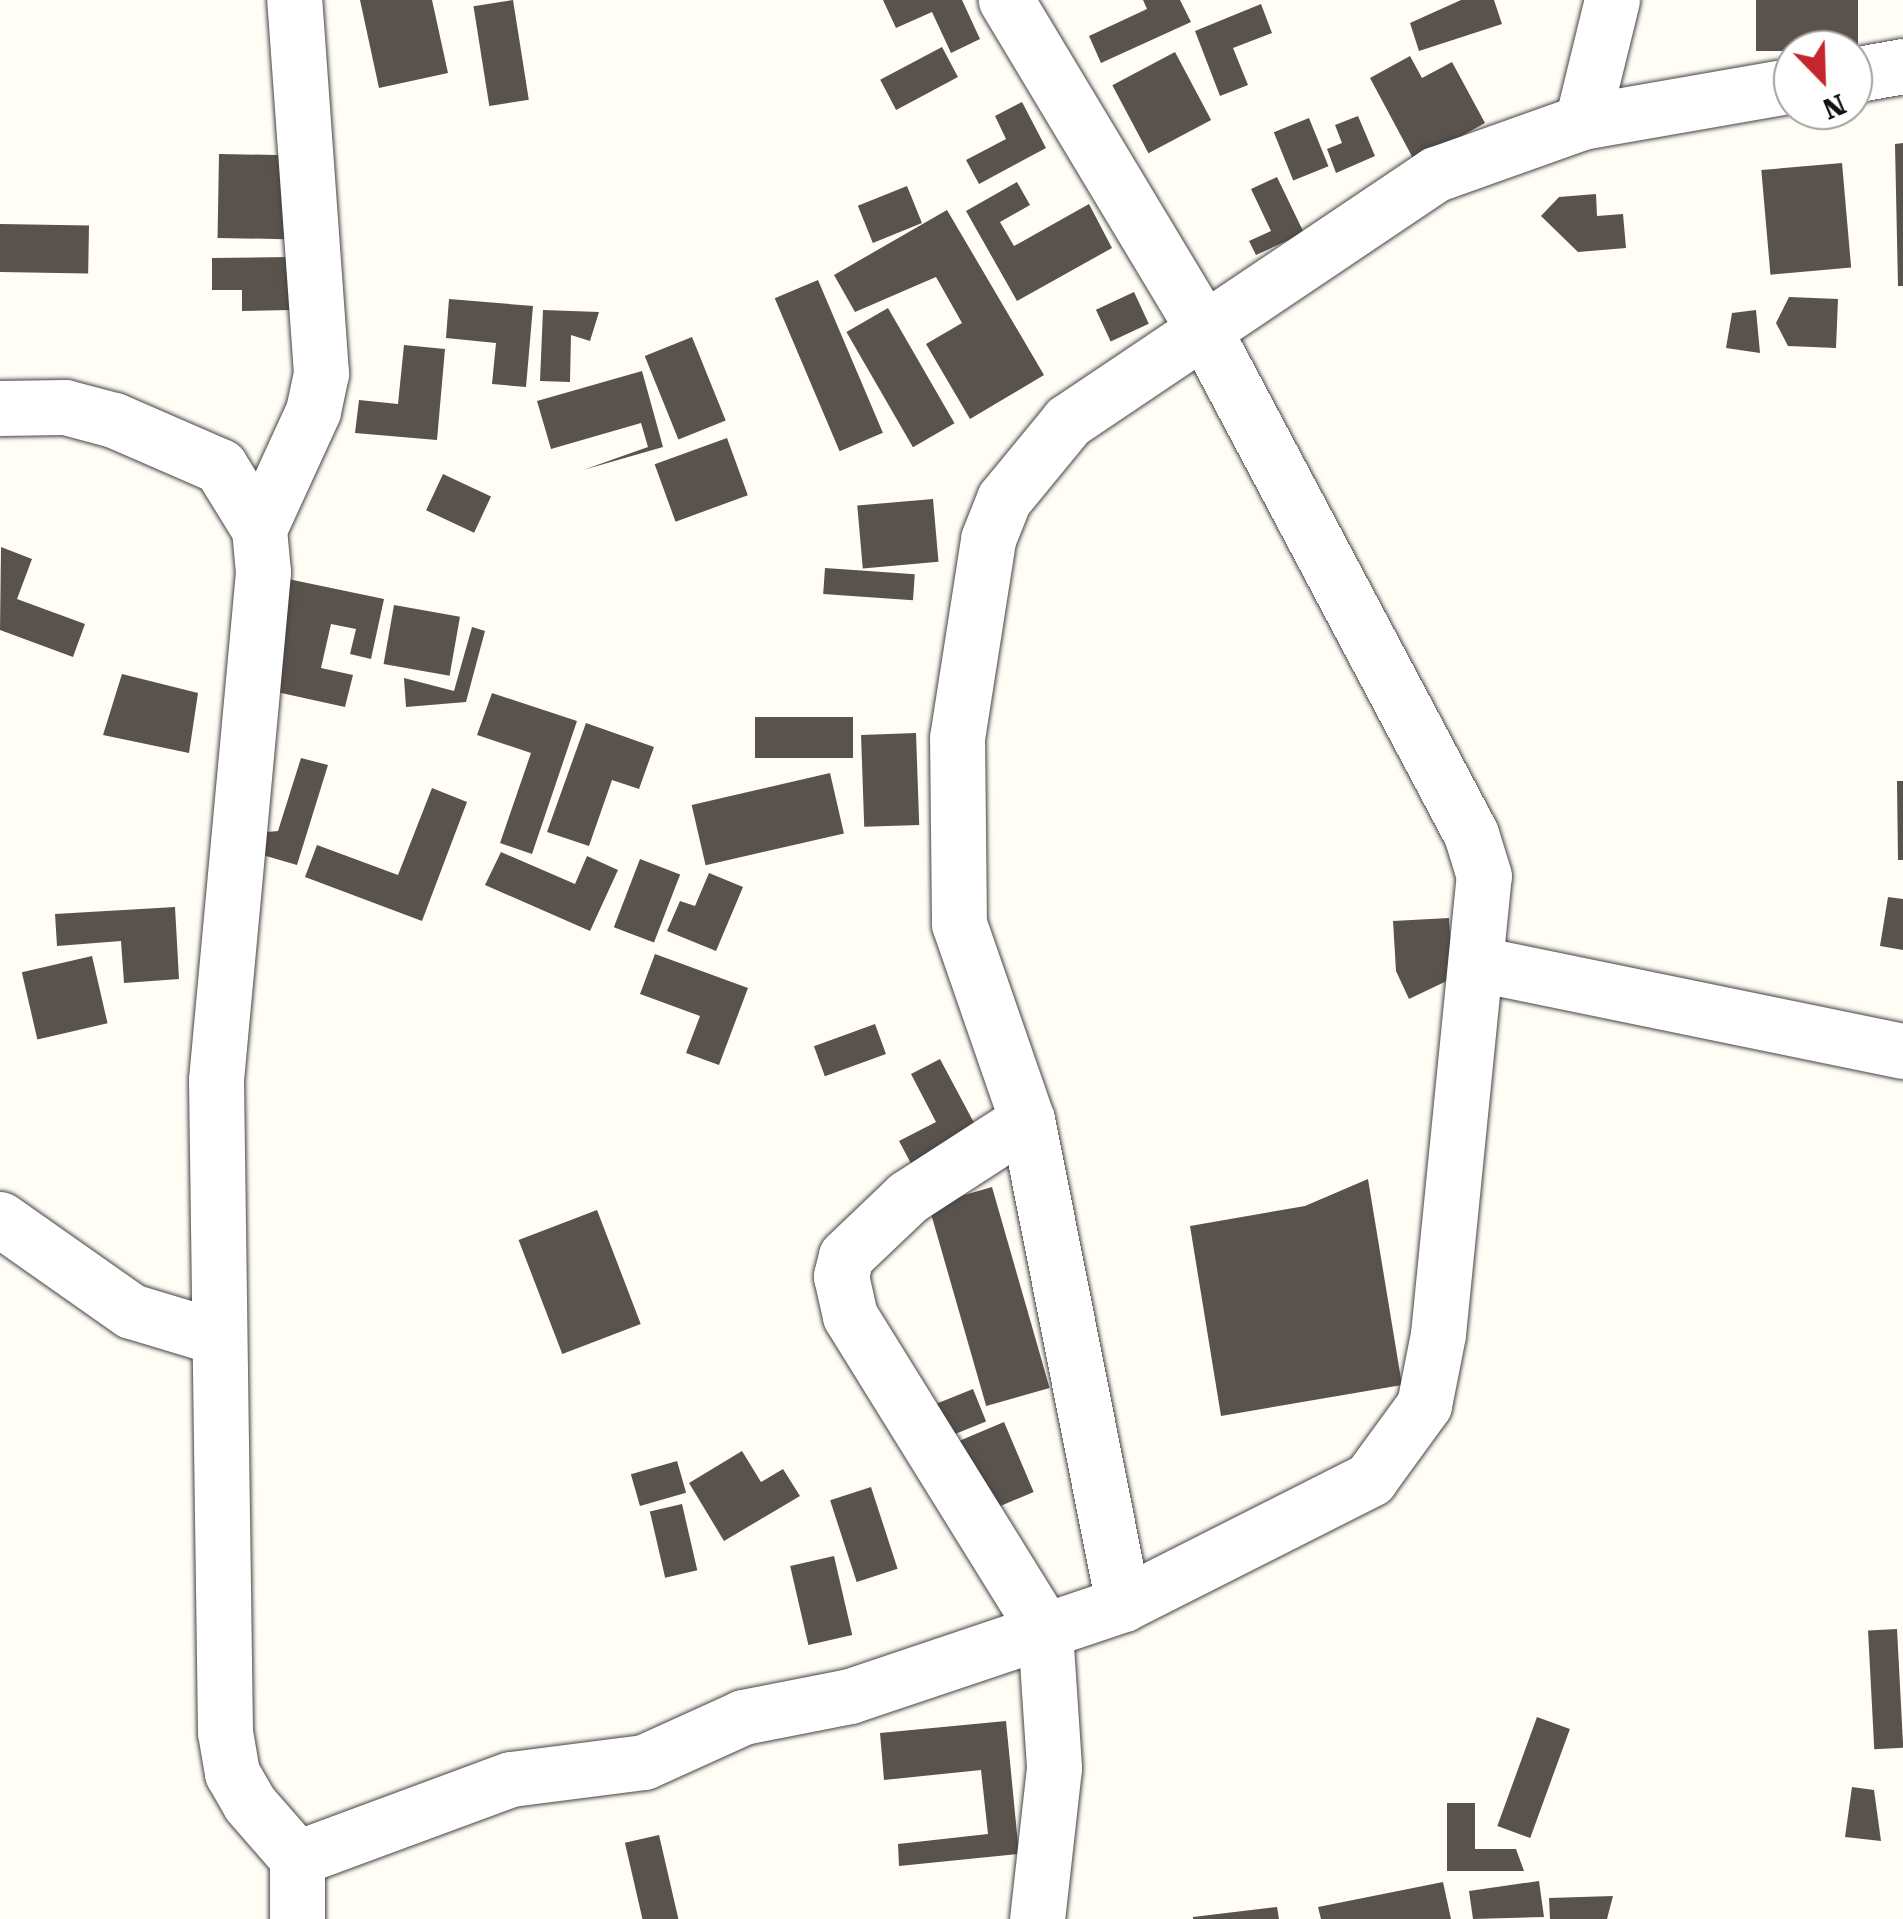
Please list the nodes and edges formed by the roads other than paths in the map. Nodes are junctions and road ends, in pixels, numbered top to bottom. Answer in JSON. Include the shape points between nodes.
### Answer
{"nodes":[{"id":1,"x":294,"y":0,"type":"edge"},
{"id":2,"x":1006,"y":0,"type":"edge"},
{"id":3,"x":1612,"y":0,"type":"edge"},
{"id":4,"x":1903,"y":66,"type":"edge"},
{"id":5,"x":1873,"y":71,"type":"edge"},
{"id":6,"x":1773,"y":89,"type":"edge"},
{"id":7,"x":1582,"y":122,"type":"junction"},
{"id":8,"x":1203,"y":328,"type":"junction"},
{"id":9,"x":0,"y":408,"type":"edge"},
{"id":10,"x":259,"y":529,"type":"junction"},
{"id":11,"x":1479,"y":964,"type":"junction"},
{"id":12,"x":1903,"y":1052,"type":"edge"},
{"id":13,"x":1026,"y":1120,"type":"junction"},
{"id":14,"x":0,"y":1219,"type":"edge"},
{"id":15,"x":217,"y":1336,"type":"junction"},
{"id":16,"x":1123,"y":1604,"type":"junction"},
{"id":17,"x":1045,"y":1631,"type":"junction"},
{"id":18,"x":297,"y":1858,"type":"junction"},
{"id":19,"x":297,"y":1919,"type":"edge"},
{"id":20,"x":1037,"y":1919,"type":"edge"}],
"edges":[{"from":1,"to":10,"type":"street","via":[[321,373],[313,411]]},
{"from":2,"to":8,"type":"street"},
{"from":3,"to":7,"type":"street"},
{"from":4,"to":5,"type":"street"},
{"from":6,"to":7,"type":"street"},
{"from":7,"to":8,"type":"street","via":[[1436,174]]},
{"from":8,"to":11,"type":"street","via":[[1471,834],[1484,876]]},
{"from":8,"to":13,"type":"street","via":[[1068,421],[1004,500],[988,539],[957,738],[959,924]]},
{"from":9,"to":10,"type":"street","via":[[65,407],[114,420],[220,466]]},
{"from":10,"to":15,"type":"street","via":[[263,572],[216,1080]]},
{"from":11,"to":12,"type":"street"},
{"from":11,"to":16,"type":"street","via":[[1438,1334],[1424,1404],[1406,1437],[1370,1479]]},
{"from":13,"to":16,"type":"street"},
{"from":13,"to":17,"type":"street","via":[[959,1160],[864,1236],[846,1256],[842,1298]]},
{"from":14,"to":15,"type":"street","via":[[131,1311]]},
{"from":15,"to":18,"type":"street","via":[[224,1732],[232,1773]]},
{"from":16,"to":17,"type":"street"},
{"from":17,"to":18,"type":"street","via":[[850,1696],[743,1717],[644,1762],[511,1779]]},
{"from":17,"to":20,"type":"street","via":[[1054,1768]]},
{"from":18,"to":19,"type":"street"}]}
